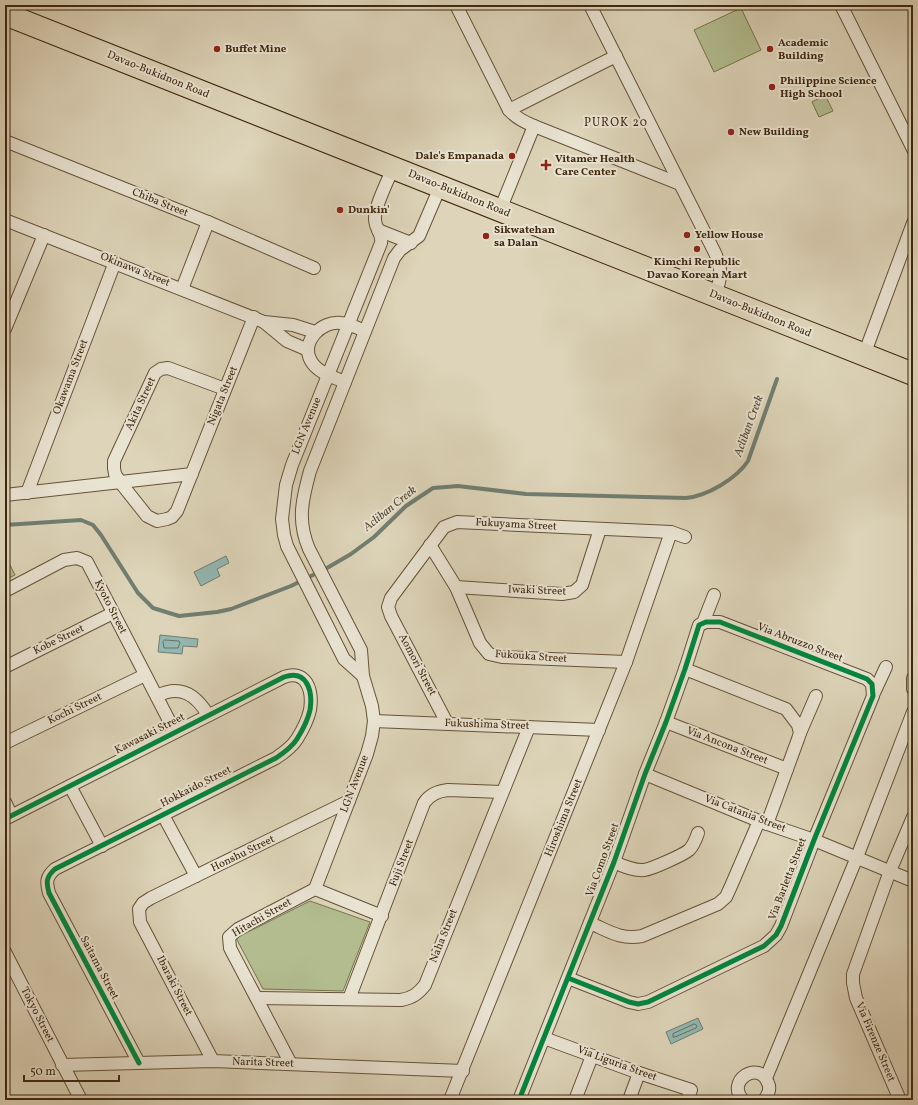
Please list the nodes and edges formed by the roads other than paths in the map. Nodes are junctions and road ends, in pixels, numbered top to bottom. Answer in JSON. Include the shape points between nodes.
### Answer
{"nodes":[{"id":1,"x":456,"y":5,"type":"edge"},
{"id":2,"x":590,"y":5,"type":"edge"},
{"id":3,"x":841,"y":5,"type":"edge"},
{"id":4,"x":5,"y":14,"type":"edge"},
{"id":5,"x":616,"y":56,"type":"junction"},
{"id":6,"x":509,"y":110,"type":"junction"},
{"id":7,"x":534,"y":126,"type":"junction"},
{"id":8,"x":5,"y":141,"type":"edge"},
{"id":9,"x":913,"y":149,"type":"edge"},
{"id":10,"x":393,"y":168,"type":"junction"},
{"id":11,"x":680,"y":184,"type":"junction"},
{"id":12,"x":440,"y":187,"type":"junction"},
{"id":13,"x":500,"y":210,"type":"junction"},
{"id":14,"x":5,"y":220,"type":"edge"},
{"id":15,"x":208,"y":222,"type":"junction"},
{"id":16,"x":913,"y":223,"type":"edge"},
{"id":17,"x":378,"y":230,"type":"junction"},
{"id":18,"x":44,"y":235,"type":"junction"},
{"id":19,"x":411,"y":243,"type":"junction"},
{"id":20,"x":115,"y":262,"type":"junction"},
{"id":21,"x":314,"y":268,"type":"dead end"},
{"id":22,"x":182,"y":289,"type":"junction"},
{"id":23,"x":715,"y":296,"type":"junction"},
{"id":24,"x":259,"y":320,"type":"junction"},
{"id":25,"x":348,"y":324,"type":"junction"},
{"id":26,"x":5,"y":329,"type":"edge"},
{"id":27,"x":365,"y":331,"type":"junction"},
{"id":28,"x":315,"y":332,"type":"junction"},
{"id":29,"x":308,"y":350,"type":"junction"},
{"id":30,"x":864,"y":355,"type":"junction"},
{"id":31,"x":913,"y":374,"type":"edge"},
{"id":32,"x":328,"y":375,"type":"junction"},
{"id":33,"x":345,"y":382,"type":"junction"},
{"id":34,"x":225,"y":389,"type":"junction"},
{"id":35,"x":296,"y":455,"type":"junction"},
{"id":36,"x":313,"y":462,"type":"junction"},
{"id":37,"x":192,"y":474,"type":"junction"},
{"id":38,"x":120,"y":482,"type":"junction"},
{"id":39,"x":27,"y":493,"type":"junction"},
{"id":40,"x":5,"y":495,"type":"edge"},
{"id":41,"x":600,"y":529,"type":"junction"},
{"id":42,"x":303,"y":531,"type":"junction"},
{"id":43,"x":671,"y":532,"type":"junction"},
{"id":44,"x":284,"y":535,"type":"junction"},
{"id":45,"x":685,"y":537,"type":"dead end"},
{"id":46,"x":430,"y":545,"type":"junction"},
{"id":47,"x":456,"y":587,"type":"junction"},
{"id":48,"x":5,"y":591,"type":"edge"},
{"id":49,"x":714,"y":595,"type":"dead end"},
{"id":50,"x":388,"y":607,"type":"joint"},
{"id":51,"x":113,"y":614,"type":"junction"},
{"id":52,"x":701,"y":624,"type":"junction"},
{"id":53,"x":626,"y":662,"type":"junction"},
{"id":54,"x":5,"y":667,"type":"edge"},
{"id":55,"x":886,"y":667,"type":"dead end"},
{"id":56,"x":685,"y":669,"type":"junction"},
{"id":57,"x":145,"y":675,"type":"junction"},
{"id":58,"x":363,"y":676,"type":"junction"},
{"id":59,"x":913,"y":678,"type":"edge"},
{"id":60,"x":304,"y":679,"type":"joint"},
{"id":61,"x":913,"y":689,"type":"edge"},
{"id":62,"x":156,"y":696,"type":"junction"},
{"id":63,"x":816,"y":696,"type":"dead end"},
{"id":64,"x":871,"y":701,"type":"junction"},
{"id":65,"x":913,"y":712,"type":"edge"},
{"id":66,"x":208,"y":716,"type":"junction"},
{"id":67,"x":374,"y":721,"type":"junction"},
{"id":68,"x":666,"y":722,"type":"junction"},
{"id":69,"x":447,"y":723,"type":"junction"},
{"id":70,"x":528,"y":727,"type":"junction"},
{"id":71,"x":599,"y":730,"type":"junction"},
{"id":72,"x":175,"y":732,"type":"junction"},
{"id":73,"x":800,"y":733,"type":"junction"},
{"id":74,"x":5,"y":743,"type":"edge"},
{"id":75,"x":787,"y":769,"type":"junction"},
{"id":76,"x":645,"y":774,"type":"junction"},
{"id":77,"x":70,"y":786,"type":"junction"},
{"id":78,"x":502,"y":792,"type":"junction"},
{"id":79,"x":5,"y":802,"type":"edge"},
{"id":80,"x":349,"y":802,"type":"junction"},
{"id":81,"x":163,"y":815,"type":"junction"},
{"id":82,"x":8,"y":817,"type":"edge"},
{"id":83,"x":913,"y":817,"type":"edge"},
{"id":84,"x":763,"y":822,"type":"junction"},
{"id":85,"x":698,"y":833,"type":"dead end"},
{"id":86,"x":814,"y":840,"type":"junction"},
{"id":87,"x":102,"y":846,"type":"junction"},
{"id":88,"x":857,"y":857,"type":"junction"},
{"id":89,"x":614,"y":862,"type":"junction"},
{"id":90,"x":890,"y":871,"type":"junction"},
{"id":91,"x":196,"y":876,"type":"junction"},
{"id":92,"x":47,"y":881,"type":"joint"},
{"id":93,"x":913,"y":881,"type":"edge"},
{"id":94,"x":315,"y":889,"type":"junction"},
{"id":95,"x":139,"y":909,"type":"joint"},
{"id":96,"x":382,"y":916,"type":"junction"},
{"id":97,"x":590,"y":923,"type":"junction"},
{"id":98,"x":5,"y":952,"type":"edge"},
{"id":99,"x":568,"y":978,"type":"junction"},
{"id":100,"x":257,"y":998,"type":"junction"},
{"id":101,"x":349,"y":999,"type":"junction"},
{"id":102,"x":544,"y":1038,"type":"junction"},
{"id":103,"x":592,"y":1056,"type":"junction"},
{"id":104,"x":213,"y":1061,"type":"junction"},
{"id":105,"x":139,"y":1063,"type":"junction"},
{"id":106,"x":291,"y":1064,"type":"junction"},
{"id":107,"x":62,"y":1065,"type":"junction"},
{"id":108,"x":463,"y":1072,"type":"junction"},
{"id":109,"x":639,"y":1073,"type":"junction"},
{"id":110,"x":766,"y":1078,"type":"junction"},
{"id":111,"x":689,"y":1095,"type":"edge"},
{"id":112,"x":738,"y":1098,"type":"edge"},
{"id":113,"x":81,"y":1100,"type":"edge"},
{"id":114,"x":450,"y":1100,"type":"edge"},
{"id":115,"x":519,"y":1100,"type":"edge"},
{"id":116,"x":575,"y":1100,"type":"edge"},
{"id":117,"x":629,"y":1100,"type":"edge"},
{"id":118,"x":764,"y":1100,"type":"edge"},
{"id":119,"x":900,"y":1100,"type":"edge"}],
"edges":[{"from":1,"to":6,"type":"street"},
{"from":2,"to":5,"type":"street"},
{"from":3,"to":9,"type":"street"},
{"from":4,"to":10,"type":"highway","name":"Davao-Bukidnon Road"},
{"from":5,"to":6,"type":"street"},
{"from":5,"to":11,"type":"street"},
{"from":6,"to":7,"type":"street","via":[[524,122]]},
{"from":7,"to":11,"type":"street"},
{"from":7,"to":13,"type":"street"},
{"from":8,"to":15,"type":"street","name":"Chiba Street"},
{"from":10,"to":12,"type":"highway","name":"Davao-Bukidnon Road"},
{"from":10,"to":17,"type":"street","name":"LGN Avenue","via":[[375,213]]},
{"from":11,"to":23,"type":"street","via":[[720,264],[721,273]]},
{"from":12,"to":13,"type":"highway","name":"Davao-Bukidnon Road"},
{"from":12,"to":19,"type":"street","name":"LGN Avenue","via":[[422,232]]},
{"from":13,"to":23,"type":"highway","name":"Davao-Bukidnon Road"},
{"from":14,"to":18,"type":"street","name":"Okinawa Street"},
{"from":15,"to":21,"type":"street","name":"Chiba Street"},
{"from":15,"to":22,"type":"street"},
{"from":16,"to":30,"type":"street"},
{"from":17,"to":19,"type":"street"},
{"from":17,"to":25,"type":"street","name":"LGN Avenue","via":[[380,243]]},
{"from":18,"to":20,"type":"street","name":"Okinawa Street"},
{"from":18,"to":26,"type":"street"},
{"from":19,"to":27,"type":"street","name":"LGN Avenue","via":[[400,250],[394,258]]},
{"from":20,"to":22,"type":"street","name":"Okinawa Street"},
{"from":20,"to":39,"type":"street","name":"Okawama Street"},
{"from":22,"to":24,"type":"street","name":"Okinawa Street"},
{"from":23,"to":30,"type":"highway","name":"Davao-Bukidnon Road"},
{"from":24,"to":28,"type":"street","via":[[293,325]]},
{"from":24,"to":29,"type":"street","via":[[287,341]]},
{"from":24,"to":34,"type":"street","name":"Nigata Street"},
{"from":25,"to":27,"type":"street"},
{"from":25,"to":28,"type":"street","via":[[333,322]]},
{"from":25,"to":32,"type":"street","name":"LGN Avenue"},
{"from":27,"to":33,"type":"street","name":"LGN Avenue"},
{"from":28,"to":29,"type":"street"},
{"from":29,"to":32,"type":"street","via":[[311,361]]},
{"from":30,"to":31,"type":"highway","name":"Davao-Bukidnon Road"},
{"from":32,"to":33,"type":"street"},
{"from":32,"to":35,"type":"street","name":"LGN Avenue"},
{"from":33,"to":36,"type":"street","name":"LGN Avenue"},
{"from":34,"to":37,"type":"street","name":"Nigata Street"},
{"from":34,"to":38,"type":"street","name":"Akita Street","via":[[168,368],[155,373],[114,461],[115,474]]},
{"from":35,"to":36,"type":"street"},
{"from":35,"to":44,"type":"street","name":"LGN Avenue","via":[[285,491],[282,519]]},
{"from":36,"to":42,"type":"street","name":"LGN Avenue","via":[[305,489]]},
{"from":37,"to":38,"type":"street"},
{"from":37,"to":38,"type":"street","name":"Nigata Street","via":[[177,511],[172,517],[162,521],[147,516]]},
{"from":38,"to":39,"type":"street"},
{"from":39,"to":40,"type":"street"},
{"from":41,"to":43,"type":"street","name":"Fukuyama Street"},
{"from":41,"to":46,"type":"street","name":"Fukuyama Street","via":[[457,522],[444,527]]},
{"from":41,"to":47,"type":"street","name":"Iwaki Street","via":[[582,585],[574,592],[562,594]]},
{"from":42,"to":44,"type":"street"},
{"from":42,"to":58,"type":"street","name":"LGN Avenue","via":[[309,549],[361,650]]},
{"from":43,"to":45,"type":"street","name":"Fukuyama Street"},
{"from":43,"to":53,"type":"street","name":"Hiroshima Street"},
{"from":44,"to":58,"type":"street","name":"LGN Avenue","via":[[292,557],[344,659]]},
{"from":46,"to":47,"type":"street","name":"Fukouka Street"},
{"from":46,"to":50,"type":"street","name":"Fukuyama Street","via":[[391,598]]},
{"from":47,"to":53,"type":"street","name":"Fukouka Street","via":[[480,643],[489,654],[502,657]]},
{"from":48,"to":51,"type":"street","name":"Kyoto Street","via":[[64,560],[77,558],[87,562]]},
{"from":49,"to":52,"type":"street","name":"Via Como Street"},
{"from":50,"to":69,"type":"street","name":"Aomori Street"},
{"from":51,"to":54,"type":"street","name":"Kobe Street"},
{"from":51,"to":57,"type":"street","name":"Kyoto Street"},
{"from":52,"to":56,"type":"street","name":"Via Como Street"},
{"from":52,"to":64,"type":"street","name":"Via Abruzzo Street","via":[[708,621],[720,622],[867,679],[872,684]]},
{"from":53,"to":71,"type":"street","name":"Hiroshima Street"},
{"from":55,"to":64,"type":"street","name":"Via Barletta Street"},
{"from":56,"to":68,"type":"street","name":"Via Como Street"},
{"from":56,"to":73,"type":"street","via":[[786,709],[798,725]]},
{"from":57,"to":62,"type":"street","name":"Kyoto Street"},
{"from":57,"to":74,"type":"street","name":"Kochi Street"},
{"from":58,"to":67,"type":"street","name":"LGN Avenue"},
{"from":59,"to":61,"type":"street"},
{"from":60,"to":66,"type":"street","name":"Kawasaki Street","via":[[292,674],[284,677]]},
{"from":60,"to":81,"type":"street","name":"Hokkaido Street","via":[[310,692],[310,711],[288,750]]},
{"from":62,"to":66,"type":"street","via":[[179,691],[188,694],[201,704]]},
{"from":62,"to":72,"type":"street","name":"Kyoto Street"},
{"from":63,"to":73,"type":"street"},
{"from":64,"to":86,"type":"street","name":"Via Barletta Street"},
{"from":65,"to":88,"type":"street"},
{"from":66,"to":72,"type":"street","name":"Kawasaki Street"},
{"from":67,"to":69,"type":"street","name":"Fukushima Street"},
{"from":67,"to":80,"type":"street","name":"LGN Avenue","via":[[367,754]]},
{"from":68,"to":75,"type":"street","name":"Via Ancona Street"},
{"from":68,"to":76,"type":"street","name":"Via Como Street"},
{"from":69,"to":70,"type":"street","name":"Fukushima Street"},
{"from":70,"to":71,"type":"street","name":"Fukushima Street"},
{"from":70,"to":78,"type":"street","name":"Naha Street"},
{"from":71,"to":108,"type":"street","name":"Hiroshima Street"},
{"from":72,"to":77,"type":"street","name":"Kawasaki Street"},
{"from":73,"to":75,"type":"street"},
{"from":75,"to":84,"type":"street"},
{"from":76,"to":84,"type":"street","name":"Via Catania Street"},
{"from":76,"to":89,"type":"street","name":"Via Como Street"},
{"from":77,"to":82,"type":"street","name":"Kawasaki Street"},
{"from":77,"to":87,"type":"street"},
{"from":78,"to":96,"type":"street","name":"Fuji Street","via":[[448,790],[440,791],[428,798]]},
{"from":78,"to":101,"type":"street","name":"Naha Street","via":[[425,985],[411,998],[401,1000]]},
{"from":79,"to":82,"type":"street"},
{"from":80,"to":91,"type":"street","name":"Honshu Street"},
{"from":80,"to":94,"type":"street","name":"LGN Avenue"},
{"from":81,"to":87,"type":"street","name":"Hokkaido Street"},
{"from":81,"to":91,"type":"street"},
{"from":83,"to":90,"type":"street"},
{"from":84,"to":86,"type":"street","name":"Via Catania Street"},
{"from":84,"to":97,"type":"street","via":[[726,897],[718,904],[642,936],[630,938]]},
{"from":85,"to":89,"type":"street","via":[[689,850],[644,870],[635,870]]},
{"from":86,"to":88,"type":"street","name":"Via Catania Street"},
{"from":86,"to":99,"type":"street","name":"Via Barletta Street","via":[[781,926],[776,935],[764,946],[648,1002],[638,1004]]},
{"from":87,"to":92,"type":"street","name":"Hokkaido Street","via":[[55,869]]},
{"from":88,"to":90,"type":"street","name":"Via Catania Street"},
{"from":88,"to":110,"type":"street"},
{"from":89,"to":97,"type":"street","name":"Via Como Street"},
{"from":90,"to":93,"type":"street","name":"Via Catania Street"},
{"from":90,"to":119,"type":"street","name":"Via Firenze Street","via":[[856,966],[853,983],[856,998]]},
{"from":91,"to":95,"type":"street","name":"Honshu Street","via":[[151,898]]},
{"from":92,"to":105,"type":"street","name":"Saitama Street","via":[[49,893]]},
{"from":94,"to":96,"type":"street"},
{"from":94,"to":100,"type":"street","name":"Hitachi Street","via":[[238,929],[229,937],[230,948]]},
{"from":95,"to":104,"type":"street","name":"Ibaraki Street","via":[[140,922]]},
{"from":96,"to":101,"type":"street","name":"Fuji Street"},
{"from":97,"to":99,"type":"street","name":"Via Como Street"},
{"from":98,"to":107,"type":"street","name":"Tokyo Street"},
{"from":99,"to":102,"type":"street","name":"Via Como Street"},
{"from":100,"to":101,"type":"street","name":"Naha Street"},
{"from":100,"to":106,"type":"street","name":"Hitachi Street"},
{"from":102,"to":103,"type":"street","name":"Via Liguria Street"},
{"from":102,"to":115,"type":"street","name":"Via Como Street"},
{"from":103,"to":109,"type":"street","name":"Via Liguria Street"},
{"from":103,"to":116,"type":"street"},
{"from":104,"to":105,"type":"street","name":"Narita Street"},
{"from":104,"to":106,"type":"street","name":"Narita Street"},
{"from":105,"to":107,"type":"street","name":"Narita Street"},
{"from":106,"to":108,"type":"street","name":"Narita Street"},
{"from":107,"to":113,"type":"street","name":"Tokyo Street"},
{"from":108,"to":114,"type":"street","name":"Hiroshima Street"},
{"from":109,"to":111,"type":"street","name":"Via Liguria Street"},
{"from":109,"to":117,"type":"street"},
{"from":110,"to":112,"type":"street","via":[[757,1073],[744,1076],[739,1084]]},
{"from":110,"to":118,"type":"street","via":[[769,1091]]}]}
